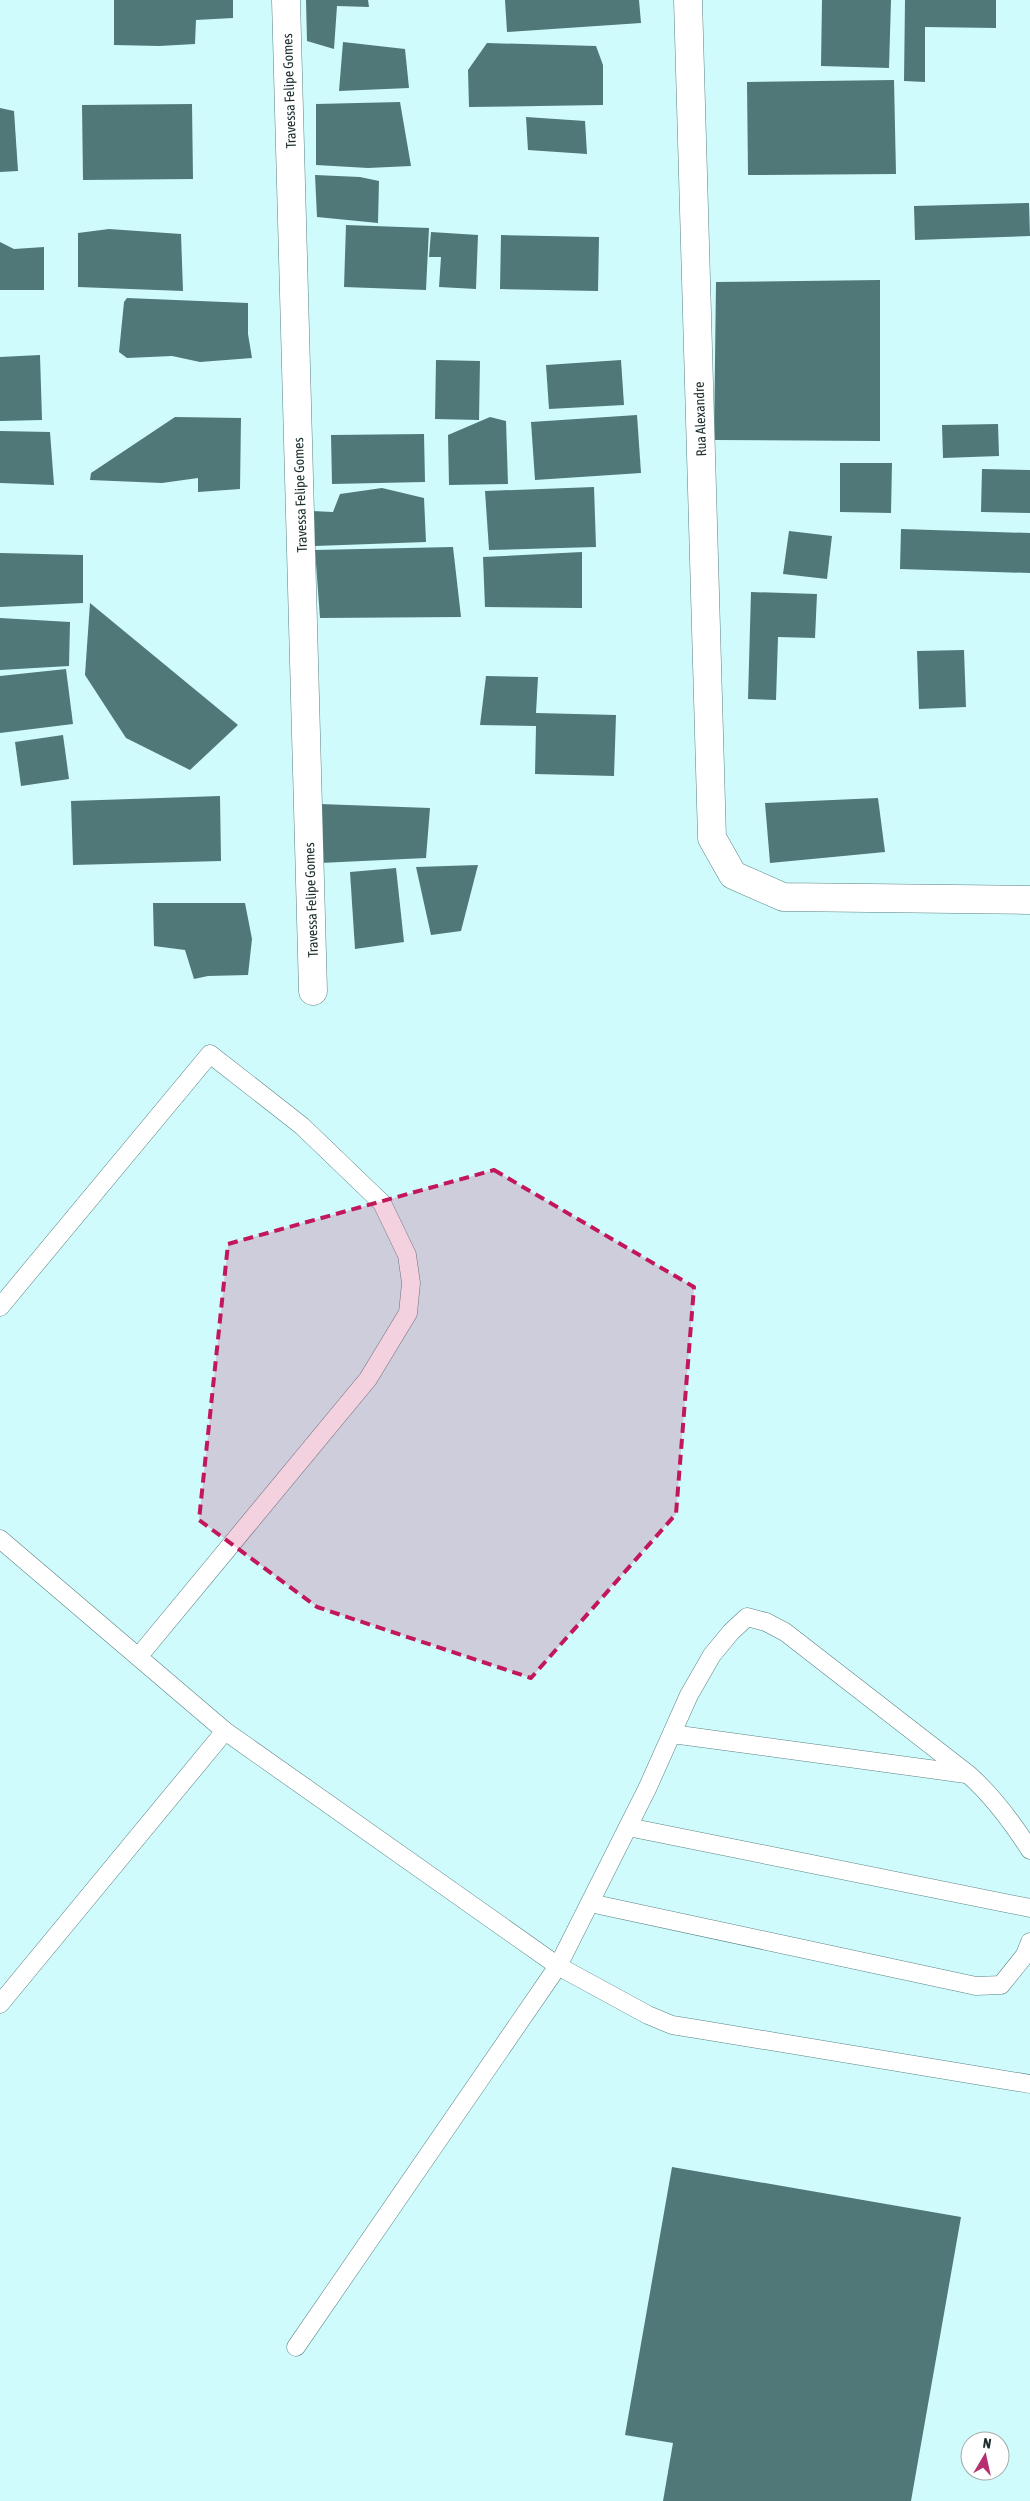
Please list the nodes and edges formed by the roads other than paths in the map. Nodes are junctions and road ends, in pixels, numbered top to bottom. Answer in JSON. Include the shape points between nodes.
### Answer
{"nodes":[{"id":1,"x":286,"y":0,"type":"edge"},
{"id":2,"x":688,"y":0,"type":"edge"},
{"id":3,"x":1030,"y":900,"type":"edge"},
{"id":4,"x":313,"y":991,"type":"dead end"},
{"id":5,"x":0,"y":1307,"type":"edge"},
{"id":6,"x":0,"y":1540,"type":"edge"},
{"id":7,"x":140,"y":1656,"type":"junction"},
{"id":8,"x":225,"y":1731,"type":"junction"},
{"id":9,"x":672,"y":1734,"type":"junction"},
{"id":10,"x":968,"y":1774,"type":"junction"},
{"id":11,"x":628,"y":1827,"type":"junction"},
{"id":12,"x":1030,"y":1850,"type":"edge"},
{"id":13,"x":590,"y":1903,"type":"junction"},
{"id":14,"x":1030,"y":1908,"type":"edge"},
{"id":15,"x":1030,"y":1942,"type":"edge"},
{"id":16,"x":558,"y":1966,"type":"junction"},
{"id":17,"x":0,"y":2004,"type":"edge"},
{"id":18,"x":1030,"y":2084,"type":"edge"},
{"id":19,"x":296,"y":2347,"type":"dead end"}],
"edges":[{"from":1,"to":4,"type":"street","name":"Travessa Felipe Gomes"},
{"from":2,"to":3,"type":"street","name":"Rua Alexandre","via":[[712,838],[733,875],[782,897]]},
{"from":5,"to":7,"type":"lane","via":[[210,1054],[302,1126],[382,1203],[407,1255],[411,1283],[408,1313],[368,1379]]},
{"from":6,"to":7,"type":"lane"},
{"from":7,"to":8,"type":"lane"},
{"from":8,"to":16,"type":"lane"},
{"from":8,"to":17,"type":"lane"},
{"from":9,"to":10,"type":"lane"},
{"from":9,"to":10,"type":"lane","via":[[712,1655],[748,1617],[785,1632]]},
{"from":9,"to":11,"type":"lane"},
{"from":10,"to":12,"type":"lane","via":[[1015,1826]]},
{"from":11,"to":13,"type":"lane"},
{"from":11,"to":14,"type":"lane"},
{"from":13,"to":15,"type":"lane","via":[[976,1986],[1001,1985],[1025,1955]]},
{"from":13,"to":16,"type":"lane"},
{"from":16,"to":18,"type":"lane","via":[[672,2025]]},
{"from":16,"to":19,"type":"lane"}]}
